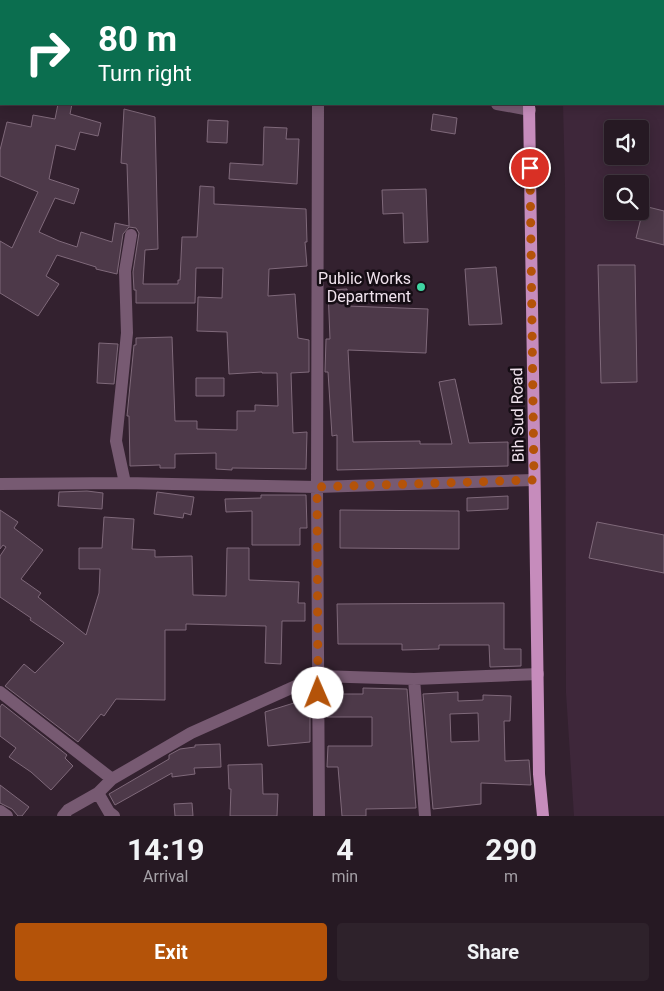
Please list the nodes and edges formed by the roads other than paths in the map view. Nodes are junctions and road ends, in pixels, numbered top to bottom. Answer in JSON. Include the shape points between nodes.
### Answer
{"nodes":[{"id":1,"x":318,"y":105,"type":"edge"},
{"id":2,"x":508,"y":105,"type":"edge"},
{"id":3,"x":530,"y":107,"type":"edge"},
{"id":4,"x":131,"y":235,"type":"dead end"},
{"id":5,"x":534,"y":480,"type":"junction"},
{"id":6,"x":125,"y":483,"type":"junction"},
{"id":7,"x":0,"y":484,"type":"edge"},
{"id":8,"x":317,"y":487,"type":"junction"},
{"id":9,"x":538,"y":674,"type":"junction"},
{"id":10,"x":318,"y":676,"type":"junction"},
{"id":11,"x":414,"y":679,"type":"junction"},
{"id":12,"x":0,"y":692,"type":"edge"},
{"id":13,"x":112,"y":779,"type":"junction"},
{"id":14,"x":98,"y":793,"type":"junction"},
{"id":15,"x":0,"y":811,"type":"edge"},
{"id":16,"x":7,"y":816,"type":"edge"},
{"id":17,"x":63,"y":816,"type":"edge"},
{"id":18,"x":114,"y":816,"type":"edge"},
{"id":19,"x":319,"y":816,"type":"edge"},
{"id":20,"x":425,"y":816,"type":"edge"},
{"id":21,"x":543,"y":816,"type":"edge"}],
"edges":[{"from":1,"to":8,"type":"street"},
{"from":2,"to":3,"type":"street"},
{"from":3,"to":5,"type":"main road","name":"Bih Sud Road"},
{"from":4,"to":6,"type":"street","via":[[125,271],[127,333],[116,441]]},
{"from":5,"to":8,"type":"street"},
{"from":5,"to":9,"type":"main road","name":"Bih Sud Road"},
{"from":6,"to":7,"type":"street"},
{"from":6,"to":8,"type":"street"},
{"from":8,"to":10,"type":"street"},
{"from":9,"to":11,"type":"street"},
{"from":9,"to":21,"type":"main road","name":"Bih Sud Road","via":[[539,774]]},
{"from":10,"to":11,"type":"street"},
{"from":10,"to":13,"type":"street","via":[[191,733]]},
{"from":10,"to":19,"type":"street"},
{"from":11,"to":20,"type":"street"},
{"from":12,"to":13,"type":"street"},
{"from":13,"to":14,"type":"street"},
{"from":14,"to":17,"type":"street"},
{"from":14,"to":18,"type":"street","via":[[108,812]]},
{"from":15,"to":16,"type":"street"}]}
